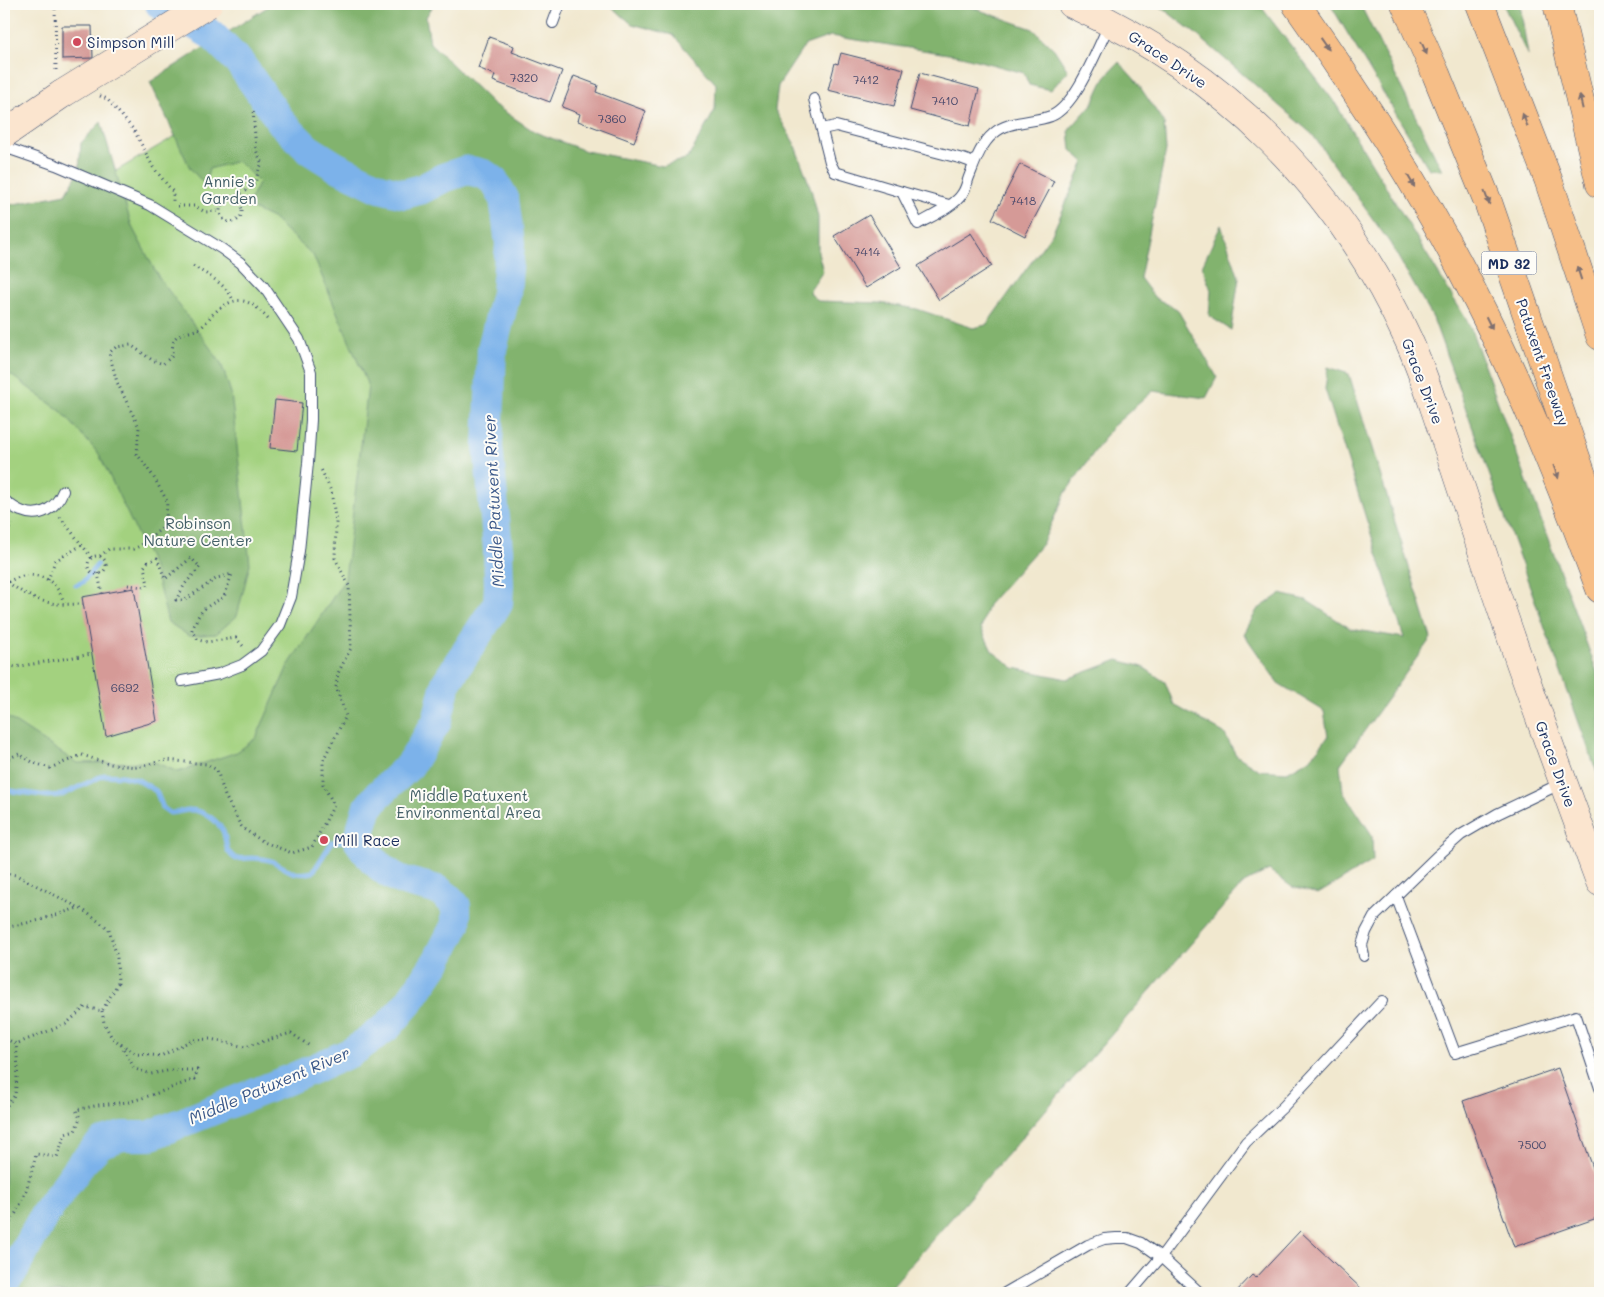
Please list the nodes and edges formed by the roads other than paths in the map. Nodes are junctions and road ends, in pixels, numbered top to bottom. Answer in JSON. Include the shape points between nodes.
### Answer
{"nodes":[{"id":1,"x":174,"y":4,"type":"edge"},
{"id":2,"x":208,"y":4,"type":"edge"},
{"id":3,"x":560,"y":4,"type":"edge"},
{"id":4,"x":1072,"y":4,"type":"edge"},
{"id":5,"x":1296,"y":4,"type":"edge"},
{"id":6,"x":1405,"y":4,"type":"edge"},
{"id":7,"x":1480,"y":4,"type":"edge"},
{"id":8,"x":1557,"y":4,"type":"edge"},
{"id":9,"x":553,"y":22,"type":"dead end"},
{"id":10,"x":1111,"y":22,"type":"junction"},
{"id":11,"x":63,"y":85,"type":"junction"},
{"id":12,"x":814,"y":99,"type":"dead end"},
{"id":13,"x":822,"y":129,"type":"junction"},
{"id":14,"x":4,"y":134,"type":"edge"},
{"id":15,"x":4,"y":147,"type":"edge"},
{"id":16,"x":974,"y":163,"type":"junction"},
{"id":17,"x":1600,"y":184,"type":"edge"},
{"id":18,"x":902,"y":192,"type":"junction"},
{"id":19,"x":949,"y":205,"type":"junction"},
{"id":20,"x":1600,"y":336,"type":"edge"},
{"id":21,"x":63,"y":491,"type":"dead end"},
{"id":22,"x":4,"y":500,"type":"edge"},
{"id":23,"x":1600,"y":527,"type":"edge"},
{"id":24,"x":1600,"y":589,"type":"edge"},
{"id":25,"x":182,"y":681,"type":"dead end"},
{"id":26,"x":1563,"y":783,"type":"junction"},
{"id":27,"x":1600,"y":882,"type":"edge"},
{"id":28,"x":1396,"y":896,"type":"junction"},
{"id":29,"x":1364,"y":956,"type":"dead end"},
{"id":30,"x":1382,"y":1001,"type":"dead end"},
{"id":31,"x":1600,"y":1088,"type":"edge"},
{"id":32,"x":1161,"y":1257,"type":"junction"},
{"id":33,"x":1005,"y":1293,"type":"edge"},
{"id":34,"x":1130,"y":1293,"type":"edge"},
{"id":35,"x":1200,"y":1293,"type":"edge"}],
"edges":[{"from":1,"to":11,"type":"street","bridge":true},
{"from":2,"to":11,"type":"street","bridge":true},
{"from":3,"to":9,"type":"lane"},
{"from":4,"to":10,"type":"street","name":"Grace Drive"},
{"from":5,"to":24,"type":"highway","one_way":true,"via":[[1393,149],[1474,293],[1551,459]]},
{"from":6,"to":23,"type":"highway","name":"Patuxent Freeway","number":"MD 32","one_way":true,"via":[[1488,202]]},
{"from":20,"to":7,"type":"highway","one_way":true,"via":[[1548,179]]},
{"from":17,"to":8,"type":"highway","one_way":true},
{"from":10,"to":16,"type":"lane","via":[[1068,104],[1051,116],[1017,123],[993,133]]},
{"from":10,"to":26,"type":"street","name":"Grace Drive","via":[[1185,68],[1262,130],[1337,215],[1364,256],[1409,340],[1429,392]]},
{"from":11,"to":14,"type":"street"},
{"from":12,"to":13,"type":"lane"},
{"from":13,"to":16,"type":"lane","via":[[836,126]]},
{"from":13,"to":18,"type":"lane","via":[[835,172]]},
{"from":15,"to":25,"type":"lane","via":[[150,205],[222,249],[264,287],[297,334],[311,372],[309,453],[299,551],[291,597],[280,625],[261,651],[242,665],[219,674]]},
{"from":16,"to":19,"type":"lane","via":[[962,196]]},
{"from":18,"to":19,"type":"lane"},
{"from":18,"to":19,"type":"lane","via":[[918,224]]},
{"from":21,"to":22,"type":"lane","via":[[53,507],[30,514]]},
{"from":26,"to":27,"type":"street","name":"Grace Drive"},
{"from":26,"to":28,"type":"lane","via":[[1461,835]]},
{"from":28,"to":29,"type":"lane","via":[[1374,917],[1362,945]]},
{"from":28,"to":31,"type":"lane","via":[[1455,1053],[1576,1016]]},
{"from":30,"to":32,"type":"lane","via":[[1246,1142]]},
{"from":32,"to":33,"type":"lane","via":[[1127,1238],[1104,1239]]},
{"from":32,"to":34,"type":"lane"},
{"from":32,"to":35,"type":"lane"}]}
